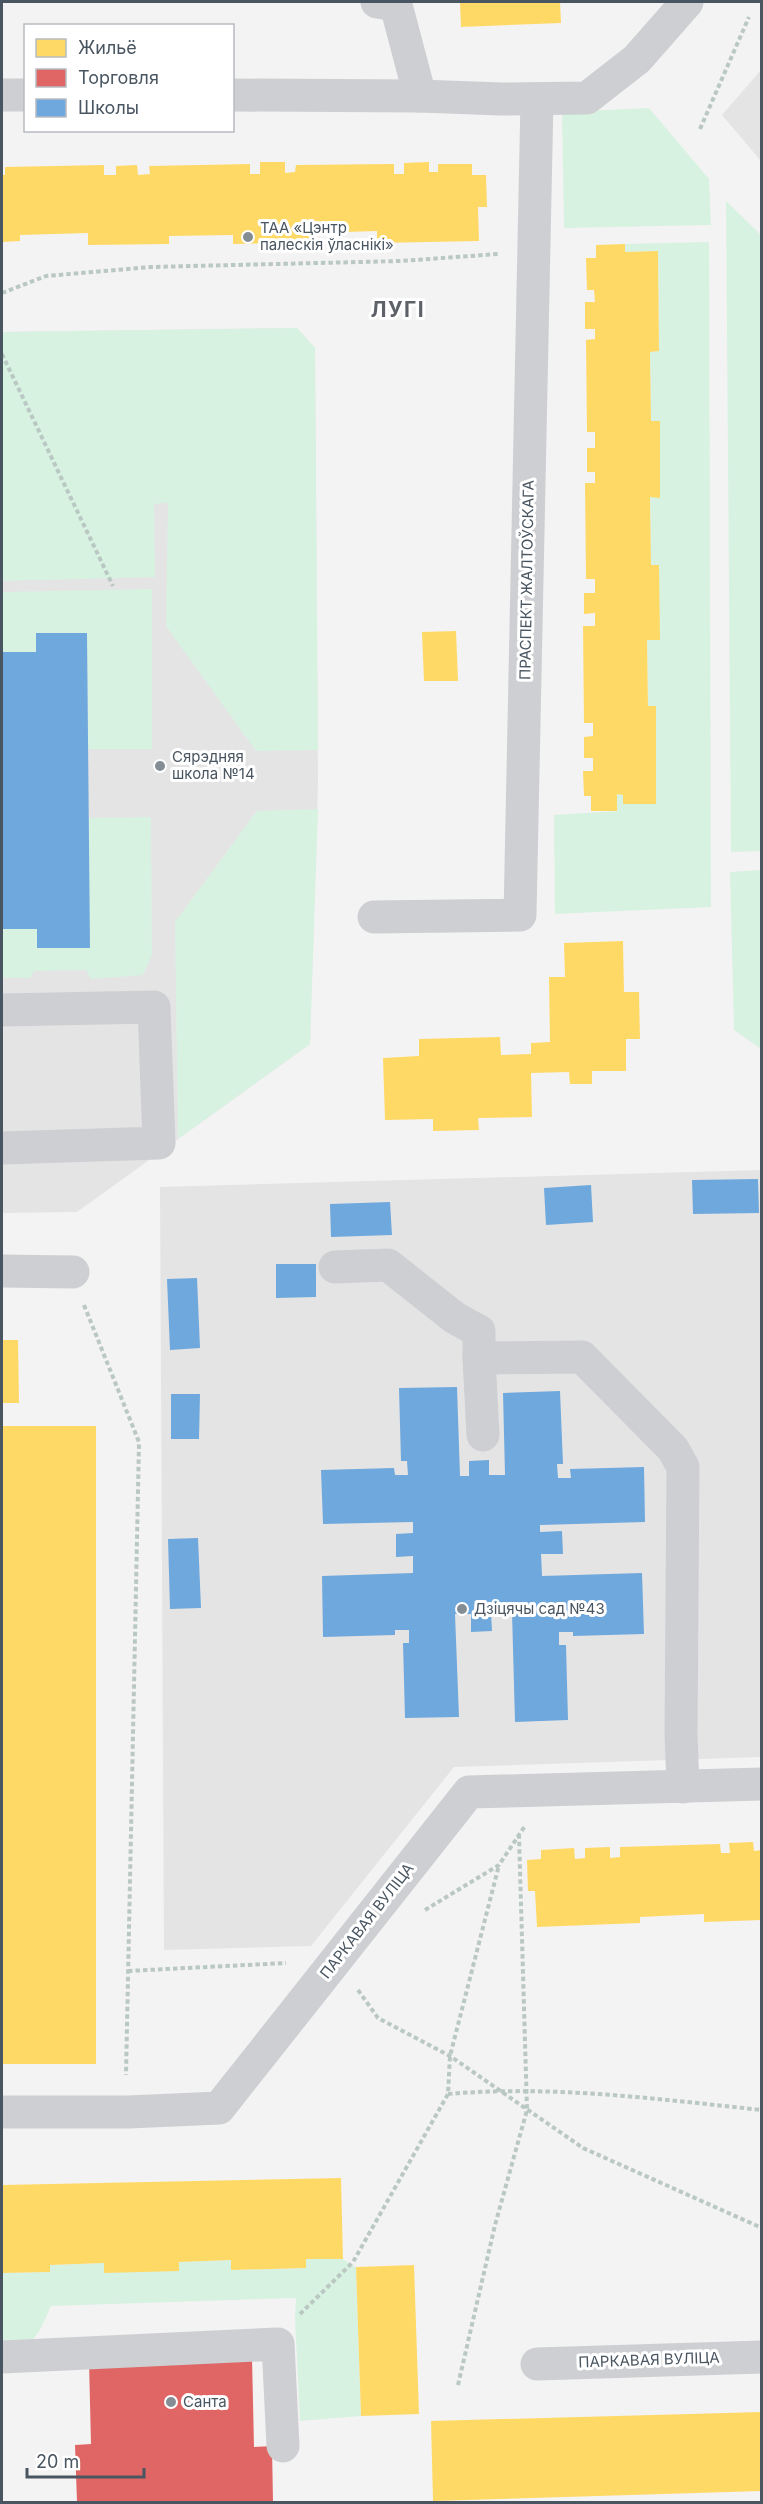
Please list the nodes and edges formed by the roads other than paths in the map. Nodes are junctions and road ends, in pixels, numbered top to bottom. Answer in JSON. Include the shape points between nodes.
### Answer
{"nodes":[{"id":1,"x":377,"y":2,"type":"edge"},
{"id":2,"x":687,"y":2,"type":"edge"},
{"id":3,"x":2,"y":95,"type":"edge"},
{"id":4,"x":24,"y":95,"type":"edge"},
{"id":5,"x":234,"y":96,"type":"edge"},
{"id":6,"x":420,"y":96,"type":"junction"},
{"id":7,"x":537,"y":99,"type":"junction"},
{"id":8,"x":374,"y":917,"type":"dead end"},
{"id":9,"x":2,"y":1010,"type":"edge"},
{"id":10,"x":2,"y":1148,"type":"edge"},
{"id":11,"x":335,"y":1267,"type":"dead end"},
{"id":12,"x":2,"y":1271,"type":"edge"},
{"id":13,"x":73,"y":1272,"type":"road end"},
{"id":14,"x":479,"y":1358,"type":"junction"},
{"id":15,"x":483,"y":1435,"type":"dead end"},
{"id":16,"x":762,"y":1784,"type":"edge"},
{"id":17,"x":683,"y":1786,"type":"junction"},
{"id":18,"x":2,"y":2112,"type":"edge"},
{"id":19,"x":2,"y":2356,"type":"edge"},
{"id":20,"x":762,"y":2357,"type":"edge"},
{"id":21,"x":537,"y":2364,"type":"dead end"},
{"id":22,"x":283,"y":2446,"type":"dead end"}],
"edges":[{"from":1,"to":6,"type":"street","via":[[396,5]]},
{"from":2,"to":7,"type":"street","via":[[637,58],[587,98]]},
{"from":3,"to":4,"type":"street"},
{"from":5,"to":6,"type":"street"},
{"from":6,"to":7,"type":"street"},
{"from":7,"to":8,"type":"street","name":"ПРАСПЕКТ ЖАЛТОЎСКАГА","via":[[520,915]]},
{"from":9,"to":10,"type":"street","via":[[154,1007],[159,1143]]},
{"from":11,"to":14,"type":"street","via":[[388,1265],[455,1318],[479,1331]]},
{"from":12,"to":13,"type":"street"},
{"from":14,"to":15,"type":"street"},
{"from":14,"to":17,"type":"street","via":[[582,1357],[673,1449],[683,1467]]},
{"from":16,"to":17,"type":"street","name":"ПАРКАВАЯ ВУЛІЦА"},
{"from":17,"to":18,"type":"street","name":"ПАРКАВАЯ ВУЛІЦА","via":[[469,1792],[219,2108]]},
{"from":19,"to":22,"type":"street","via":[[279,2344]]},
{"from":20,"to":21,"type":"street","name":"ПАРКАВАЯ ВУЛІЦА"}]}
